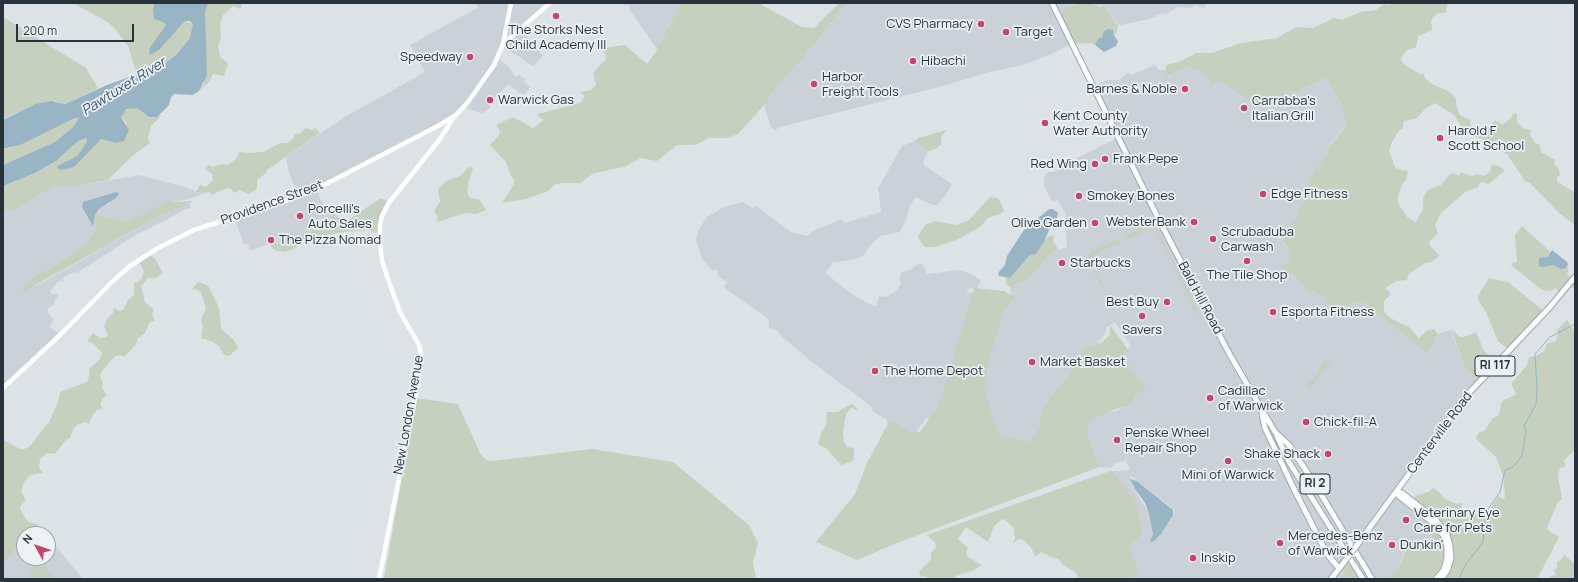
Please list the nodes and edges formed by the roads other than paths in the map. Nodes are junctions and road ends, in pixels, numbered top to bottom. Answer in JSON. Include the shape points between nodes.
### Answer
{"nodes":[{"id":1,"x":511,"y":3,"type":"edge"},
{"id":2,"x":550,"y":3,"type":"edge"},
{"id":3,"x":1052,"y":3,"type":"edge"},
{"id":4,"x":503,"y":44,"type":"junction"},
{"id":5,"x":456,"y":115,"type":"junction"},
{"id":6,"x":1575,"y":278,"type":"edge"},
{"id":7,"x":3,"y":388,"type":"edge"},
{"id":8,"x":1261,"y":409,"type":"junction"},
{"id":9,"x":1275,"y":432,"type":"junction"},
{"id":10,"x":1396,"y":492,"type":"junction"},
{"id":11,"x":1339,"y":568,"type":"junction"},
{"id":12,"x":1372,"y":578,"type":"edge"},
{"id":13,"x":379,"y":579,"type":"edge"},
{"id":14,"x":1331,"y":579,"type":"edge"},
{"id":15,"x":1363,"y":579,"type":"edge"},
{"id":16,"x":1436,"y":579,"type":"edge"},
{"id":17,"x":1442,"y":579,"type":"edge"}],
"edges":[{"from":1,"to":4,"type":"main road","name":"Providence Street"},
{"from":2,"to":4,"type":"main road"},
{"from":3,"to":8,"type":"main road","name":"Bald Hill Road","number":"RI 2","via":[[1188,277]]},
{"from":4,"to":5,"type":"main road","name":"Providence Street","via":[[493,66]]},
{"from":5,"to":7,"type":"main road","name":"Providence Street","via":[[320,187],[294,198],[194,230],[153,250],[112,282]]},
{"from":5,"to":13,"type":"main road","name":"New London Avenue","via":[[388,204],[380,225],[382,261],[389,284],[421,354],[417,388]]},
{"from":6,"to":10,"type":"main road","name":"Centerville Road","number":"RI 117","via":[[1466,396]]},
{"from":8,"to":9,"type":"main road","name":"Bald Hill Road","number":"RI 2"},
{"from":8,"to":11,"type":"main road","via":[[1265,428],[1290,480],[1328,554]]},
{"from":9,"to":12,"type":"main road","name":"Bald Hill Road","number":"RI 2","via":[[1289,445]]},
{"from":9,"to":15,"type":"main road","number":"RI 2","via":[[1289,462]]},
{"from":10,"to":11,"type":"main road","name":"Centerville Road","number":"RI 117","bridge":true},
{"from":10,"to":16,"type":"main road","via":[[1432,522],[1444,536],[1447,557],[1444,570]]},
{"from":10,"to":17,"type":"main road","via":[[1402,493],[1435,519],[1447,534],[1451,558]]},
{"from":11,"to":14,"type":"main road","name":"Centerville Road","number":"RI 117"}]}
